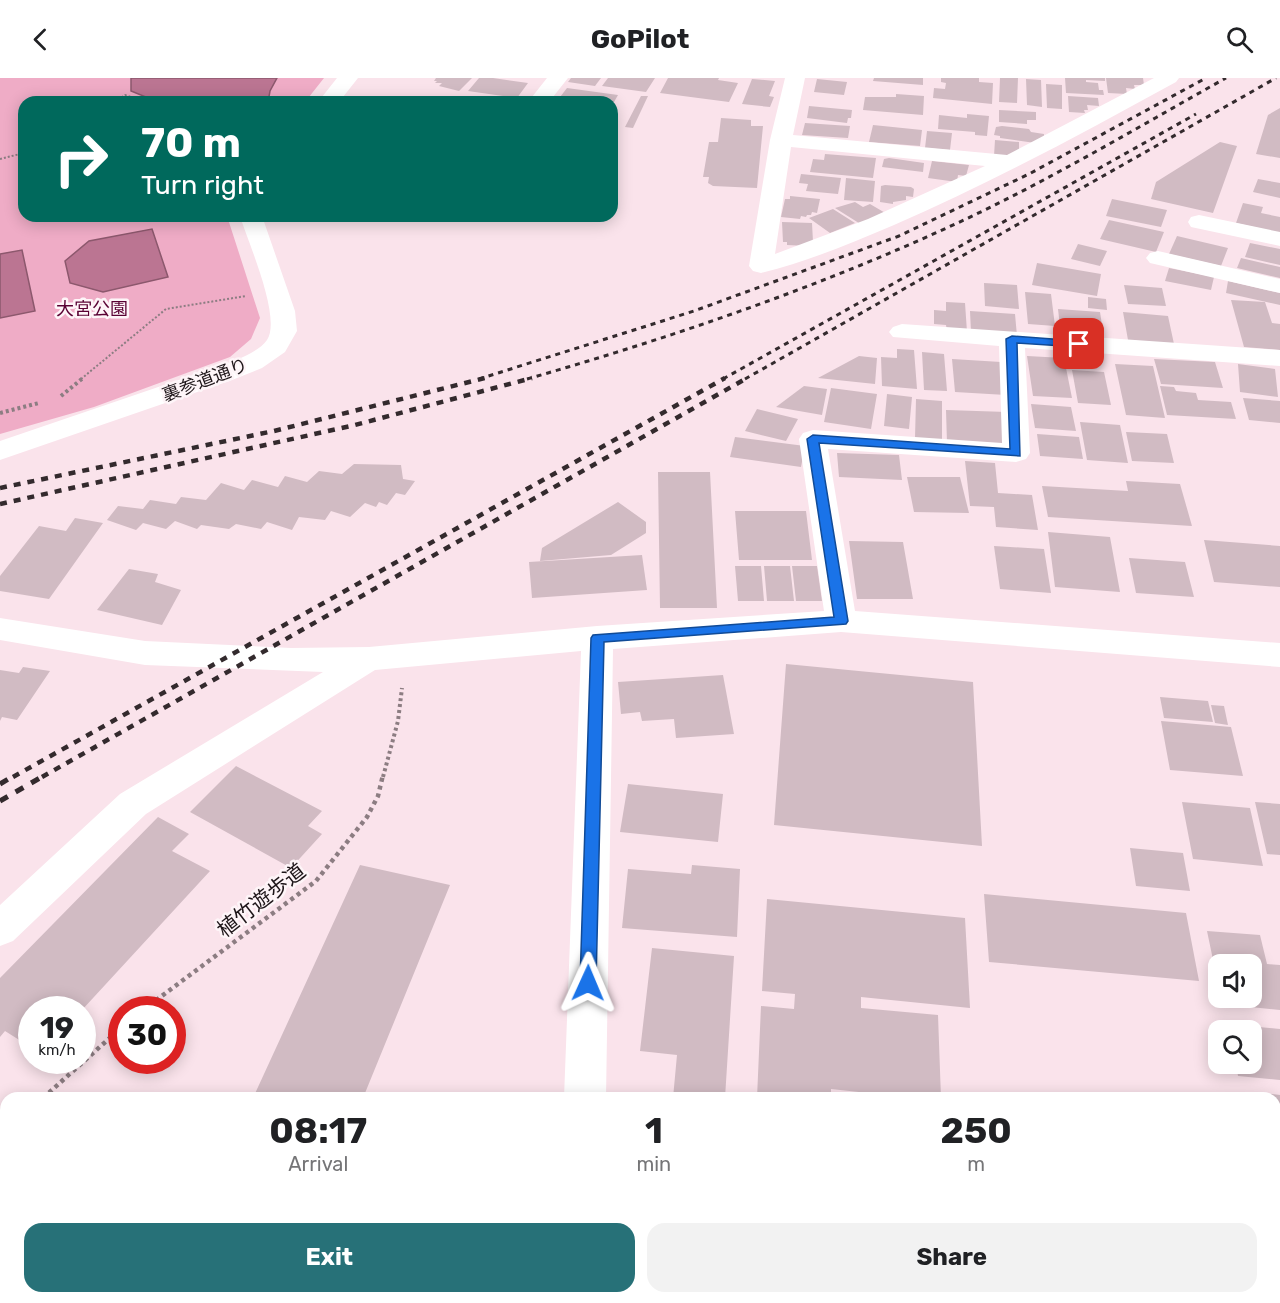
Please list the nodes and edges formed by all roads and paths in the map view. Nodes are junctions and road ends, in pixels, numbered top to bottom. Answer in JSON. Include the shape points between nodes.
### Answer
{"nodes":[{"id":1,"x":348,"y":78,"type":"edge"},
{"id":2,"x":558,"y":78,"type":"edge"},
{"id":3,"x":795,"y":78,"type":"edge"},
{"id":4,"x":1169,"y":78,"type":"edge"},
{"id":5,"x":333,"y":96,"type":"edge"},
{"id":6,"x":544,"y":96,"type":"edge"},
{"id":7,"x":781,"y":140,"type":"junction"},
{"id":8,"x":18,"y":154,"type":"edge"},
{"id":9,"x":0,"y":159,"type":"edge"},
{"id":10,"x":1014,"y":162,"type":"junction"},
{"id":11,"x":253,"y":222,"type":"edge"},
{"id":12,"x":1199,"y":222,"type":"dead end"},
{"id":13,"x":1280,"y":239,"type":"edge"},
{"id":14,"x":1158,"y":258,"type":"dead end"},
{"id":15,"x":1280,"y":286,"type":"edge"},
{"id":16,"x":276,"y":290,"type":"junction"},
{"id":17,"x":902,"y":332,"type":"dead end"},
{"id":18,"x":1012,"y":339,"type":"junction"},
{"id":19,"x":1280,"y":358,"type":"edge"},
{"id":20,"x":59,"y":398,"type":"dead end"},
{"id":21,"x":49,"y":400,"type":"dead end"},
{"id":22,"x":0,"y":412,"type":"edge"},
{"id":23,"x":0,"y":450,"type":"edge"},
{"id":24,"x":841,"y":621,"type":"junction"},
{"id":25,"x":0,"y":629,"type":"edge"},
{"id":26,"x":597,"y":638,"type":"junction"},
{"id":27,"x":1280,"y":655,"type":"edge"},
{"id":28,"x":405,"y":656,"type":"junction"},
{"id":29,"x":369,"y":659,"type":"junction"},
{"id":30,"x":0,"y":929,"type":"edge"},
{"id":31,"x":162,"y":996,"type":"edge"},
{"id":32,"x":108,"y":1040,"type":"edge"},
{"id":33,"x":50,"y":1092,"type":"edge"},
{"id":34,"x":585,"y":1092,"type":"edge"}],
"edges":[{"from":1,"to":5,"type":"street"},
{"from":2,"to":6,"type":"street"},
{"from":3,"to":7,"type":"street"},
{"from":4,"to":10,"type":"street"},
{"from":7,"to":10,"type":"street"},
{"from":7,"to":10,"type":"street","via":[[761,266],[795,257],[916,208]]},
{"from":8,"to":9,"type":"path"},
{"from":11,"to":16,"type":"street","name":"裏参道通り"},
{"from":12,"to":13,"type":"street"},
{"from":14,"to":15,"type":"street"},
{"from":16,"to":20,"type":"path","via":[[166,309]]},
{"from":16,"to":23,"type":"street","name":"裏参道通り","via":[[283,310],[284,331],[276,347],[253,362],[182,390]]},
{"from":17,"to":18,"type":"street"},
{"from":18,"to":19,"type":"street"},
{"from":18,"to":24,"type":"street","via":[[1016,453],[813,439]]},
{"from":21,"to":22,"type":"path"},
{"from":24,"to":26,"type":"street"},
{"from":24,"to":27,"type":"street"},
{"from":25,"to":29,"type":"street","via":[[145,653],[291,660]]},
{"from":26,"to":28,"type":"street"},
{"from":26,"to":34,"type":"street"},
{"from":28,"to":29,"type":"street"},
{"from":28,"to":31,"type":"path","name":"植竹遊歩道","via":[[398,721],[378,796],[367,817],[316,881]]},
{"from":29,"to":30,"type":"street","via":[[133,804]]},
{"from":32,"to":33,"type":"path"}]}
